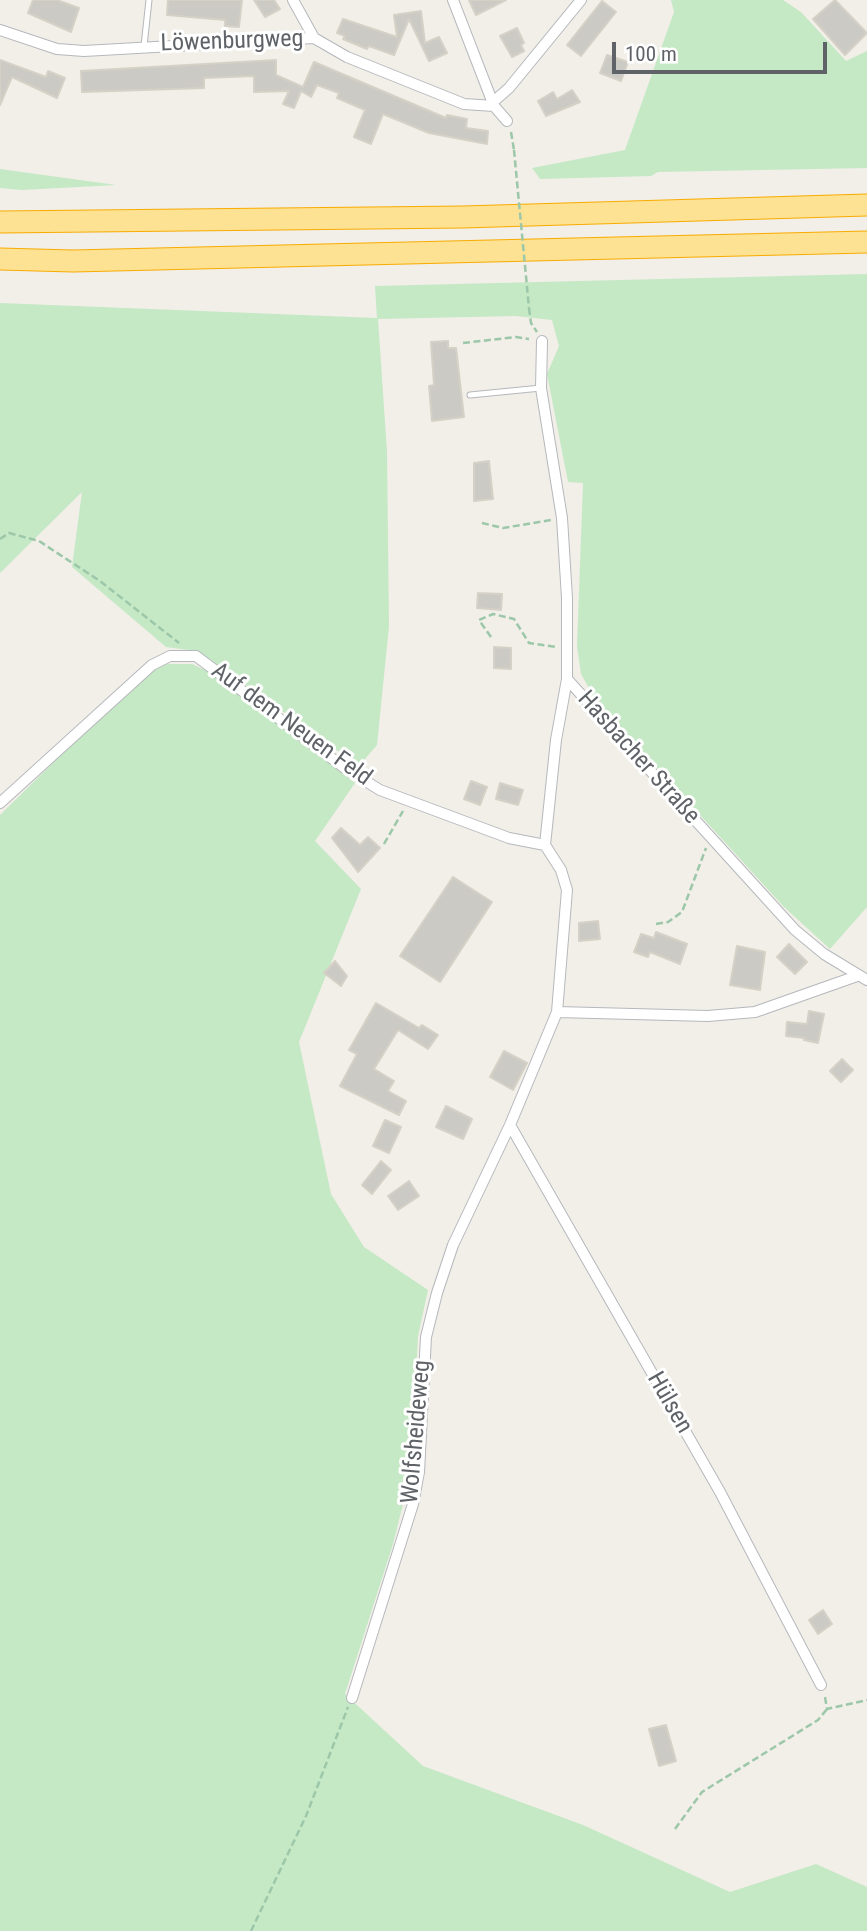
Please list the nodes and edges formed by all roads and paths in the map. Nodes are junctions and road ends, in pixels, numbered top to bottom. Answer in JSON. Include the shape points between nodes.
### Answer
{"nodes":[{"id":1,"x":149,"y":0,"type":"edge"},
{"id":2,"x":293,"y":0,"type":"edge"},
{"id":3,"x":453,"y":0,"type":"edge"},
{"id":4,"x":581,"y":0,"type":"edge"},
{"id":5,"x":0,"y":30,"type":"edge"},
{"id":6,"x":314,"y":38,"type":"junction"},
{"id":7,"x":144,"y":46,"type":"junction"},
{"id":8,"x":494,"y":104,"type":"junction"},
{"id":9,"x":507,"y":121,"type":"joint"},
{"id":10,"x":867,"y":205,"type":"edge"},
{"id":11,"x":0,"y":222,"type":"edge"},
{"id":12,"x":867,"y":242,"type":"edge"},
{"id":13,"x":0,"y":259,"type":"edge"},
{"id":14,"x":542,"y":341,"type":"junction"},
{"id":15,"x":463,"y":343,"type":"dead end"},
{"id":16,"x":541,"y":387,"type":"junction"},
{"id":17,"x":470,"y":395,"type":"dead end"},
{"id":18,"x":562,"y":518,"type":"junction"},
{"id":19,"x":482,"y":523,"type":"dead end"},
{"id":20,"x":0,"y":538,"type":"edge"},
{"id":21,"x":491,"y":637,"type":"dead end"},
{"id":22,"x":566,"y":649,"type":"junction"},
{"id":23,"x":196,"y":656,"type":"junction"},
{"id":24,"x":567,"y":679,"type":"junction"},
{"id":25,"x":0,"y":803,"type":"edge"},
{"id":26,"x":408,"y":803,"type":"junction"},
{"id":27,"x":710,"y":838,"type":"junction"},
{"id":28,"x":384,"y":844,"type":"dead end"},
{"id":29,"x":545,"y":845,"type":"junction"},
{"id":30,"x":656,"y":924,"type":"dead end"},
{"id":31,"x":862,"y":978,"type":"edge"},
{"id":32,"x":557,"y":1012,"type":"junction"},
{"id":33,"x":510,"y":1125,"type":"junction"},
{"id":34,"x":821,"y":1685,"type":"joint"},
{"id":35,"x":352,"y":1698,"type":"joint"},
{"id":36,"x":867,"y":1700,"type":"edge"},
{"id":37,"x":827,"y":1709,"type":"junction"},
{"id":38,"x":674,"y":1829,"type":"dead end"},
{"id":39,"x":251,"y":1931,"type":"edge"}],
"edges":[{"from":1,"to":7,"type":"lane"},
{"from":2,"to":6,"type":"street"},
{"from":3,"to":8,"type":"street"},
{"from":4,"to":8,"type":"street"},
{"from":5,"to":7,"type":"street","name":"Löwenburgweg","via":[[57,49]]},
{"from":6,"to":7,"type":"street","name":"Löwenburgweg"},
{"from":6,"to":8,"type":"street","name":"Löwenburgweg","via":[[357,62],[464,104]]},
{"from":8,"to":9,"type":"street"},
{"from":9,"to":14,"type":"path","bridge":true,"via":[[514,150],[531,323]]},
{"from":10,"to":11,"type":"highway","via":[[463,217]]},
{"from":12,"to":13,"type":"highway"},
{"from":14,"to":15,"type":"path","via":[[516,337]]},
{"from":14,"to":16,"type":"street","name":"Hasbacher Straße"},
{"from":16,"to":17,"type":"lane"},
{"from":16,"to":18,"type":"street","name":"Hasbacher Straße"},
{"from":18,"to":19,"type":"path","via":[[503,528]]},
{"from":18,"to":22,"type":"street","name":"Hasbacher Straße"},
{"from":20,"to":23,"type":"path","via":[[9,533],[39,541],[100,581]]},
{"from":21,"to":22,"type":"path","via":[[480,620],[493,614],[514,619],[530,643]]},
{"from":22,"to":24,"type":"street","name":"Hasbacher Straße"},
{"from":23,"to":25,"type":"street","name":"Auf dem Neuen Feld","via":[[170,656],[152,665]]},
{"from":23,"to":26,"type":"street","name":"Auf dem Neuen Feld","via":[[346,768]]},
{"from":24,"to":27,"type":"street","name":"Hasbacher Straße"},
{"from":24,"to":29,"type":"street"},
{"from":26,"to":28,"type":"path"},
{"from":26,"to":29,"type":"street","name":"Auf dem Neuen Feld","via":[[509,838]]},
{"from":27,"to":30,"type":"path","via":[[682,912]]},
{"from":27,"to":31,"type":"street","name":"Hasbacher Straße","via":[[794,930]]},
{"from":29,"to":32,"type":"street","name":"Wolfsheideweg","via":[[567,890]]},
{"from":31,"to":32,"type":"street","via":[[755,1012],[708,1016]]},
{"from":32,"to":33,"type":"street","name":"Wolfsheideweg"},
{"from":33,"to":34,"type":"street","name":"Hülsen","via":[[720,1492]]},
{"from":33,"to":35,"type":"street","name":"Wolfsheideweg","via":[[453,1245],[437,1293],[425,1349],[419,1472],[413,1504]]},
{"from":34,"to":37,"type":"path"},
{"from":35,"to":39,"type":"path","via":[[306,1816]]},
{"from":36,"to":37,"type":"path"},
{"from":37,"to":38,"type":"path","via":[[818,1720],[702,1792]]}]}
